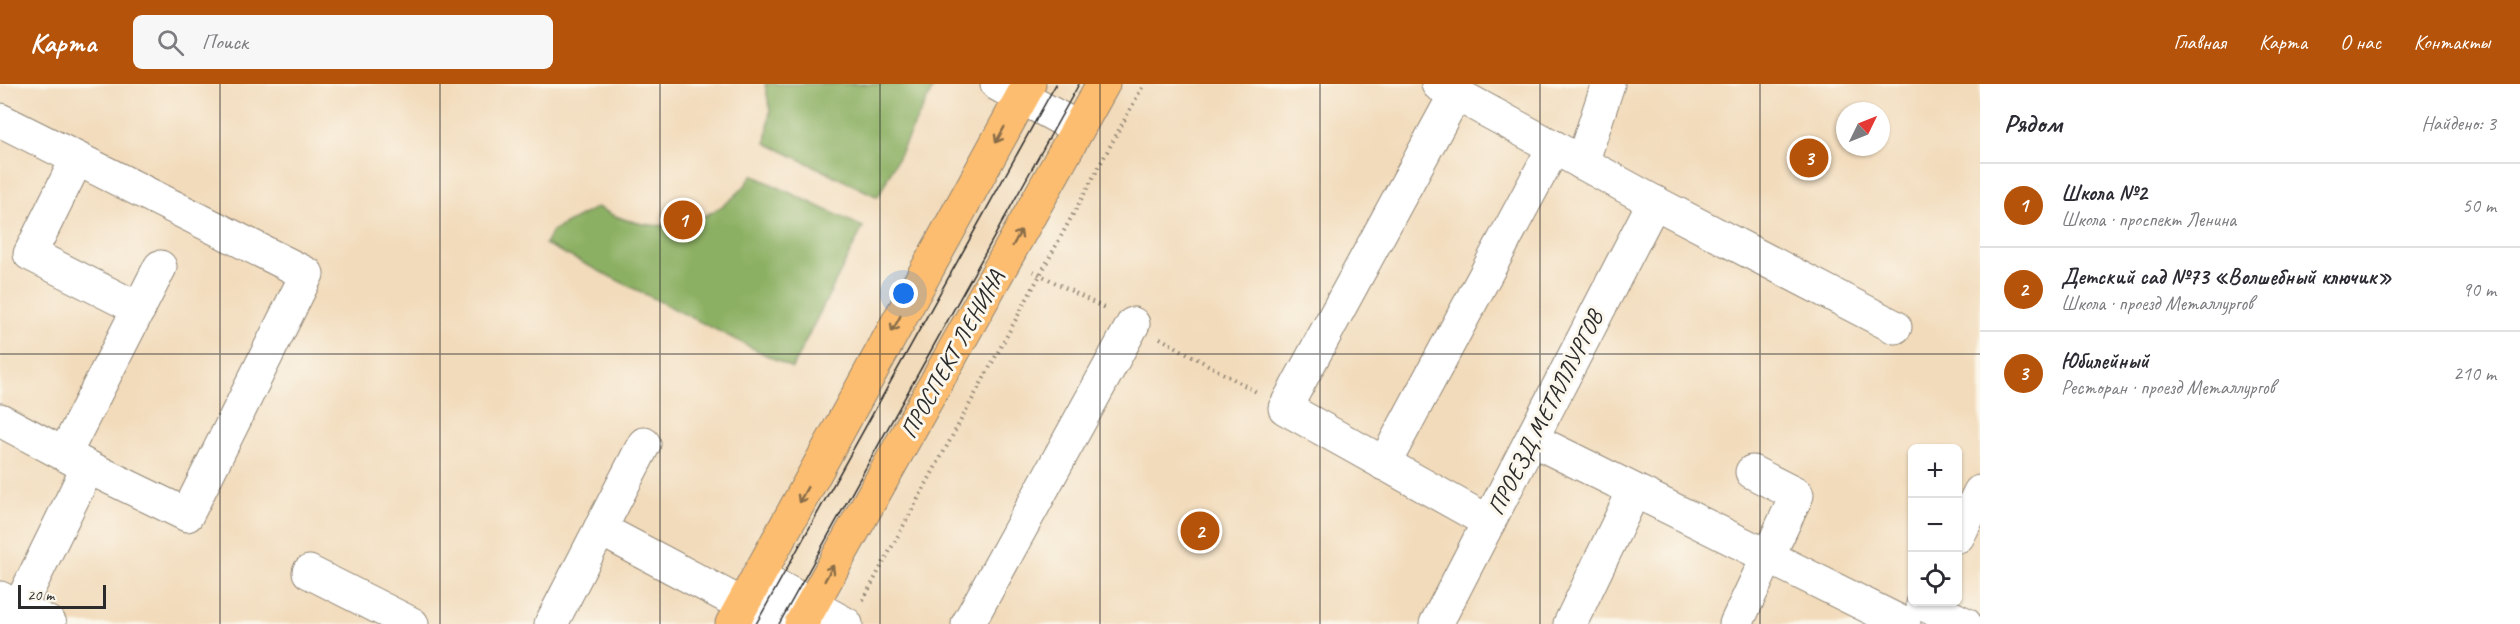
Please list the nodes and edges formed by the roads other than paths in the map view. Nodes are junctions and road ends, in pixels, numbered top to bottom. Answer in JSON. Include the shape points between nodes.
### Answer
{"nodes":[{"id":1,"x":1103,"y":84,"type":"edge"},
{"id":2,"x":1608,"y":84,"type":"edge"},
{"id":3,"x":1016,"y":89,"type":"edge"},
{"id":4,"x":1447,"y":89,"type":"edge"},
{"id":5,"x":0,"y":120,"type":"edge"},
{"id":6,"x":1078,"y":128,"type":"junction"},
{"id":7,"x":1554,"y":147,"type":"junction"},
{"id":8,"x":78,"y":159,"type":"junction"},
{"id":9,"x":1582,"y":163,"type":"junction"},
{"id":10,"x":1654,"y":202,"type":"junction"},
{"id":11,"x":160,"y":267,"type":"dead end"},
{"id":12,"x":138,"y":309,"type":"junction"},
{"id":13,"x":1133,"y":324,"type":"road end"},
{"id":14,"x":1895,"y":327,"type":"dead end"},
{"id":15,"x":0,"y":420,"type":"edge"},
{"id":16,"x":1533,"y":440,"type":"junction"},
{"id":17,"x":644,"y":444,"type":"dead end"},
{"id":18,"x":76,"y":460,"type":"junction"},
{"id":19,"x":1384,"y":464,"type":"junction"},
{"id":20,"x":1752,"y":472,"type":"dead end"},
{"id":21,"x":1634,"y":491,"type":"junction"},
{"id":22,"x":1980,"y":492,"type":"edge"},
{"id":23,"x":1489,"y":522,"type":"junction"},
{"id":24,"x":1962,"y":528,"type":"edge"},
{"id":25,"x":600,"y":529,"type":"junction"},
{"id":26,"x":1768,"y":557,"type":"junction"},
{"id":27,"x":309,"y":572,"type":"dead end"},
{"id":28,"x":745,"y":601,"type":"edge"},
{"id":29,"x":10,"y":610,"type":"edge"},
{"id":30,"x":1916,"y":613,"type":"edge"},
{"id":31,"x":853,"y":614,"type":"edge"},
{"id":32,"x":806,"y":615,"type":"edge"},
{"id":33,"x":1574,"y":623,"type":"edge"},
{"id":34,"x":50,"y":624,"type":"edge"},
{"id":35,"x":412,"y":624,"type":"edge"},
{"id":36,"x":551,"y":624,"type":"edge"},
{"id":37,"x":779,"y":624,"type":"edge"},
{"id":38,"x":968,"y":624,"type":"edge"},
{"id":39,"x":1436,"y":624,"type":"edge"},
{"id":40,"x":1736,"y":624,"type":"edge"},
{"id":41,"x":1965,"y":624,"type":"edge"}],
"edges":[{"from":1,"to":6,"type":"main road","name":"ПРОСПЕКТ ЛЕНИНА"},
{"from":2,"to":9,"type":"street"},
{"from":3,"to":6,"type":"street"},
{"from":3,"to":28,"type":"main road","one_way":true},
{"from":4,"to":7,"type":"street"},
{"from":4,"to":19,"type":"street","via":[[1285,408]]},
{"from":5,"to":8,"type":"street"},
{"from":32,"to":6,"type":"main road","name":"ПРОСПЕКТ ЛЕНИНА","one_way":true},
{"from":7,"to":9,"type":"street"},
{"from":7,"to":19,"type":"street"},
{"from":8,"to":12,"type":"street","via":[[30,254]]},
{"from":8,"to":18,"type":"street","via":[[307,274],[188,515]]},
{"from":9,"to":10,"type":"street"},
{"from":10,"to":14,"type":"street"},
{"from":10,"to":16,"type":"street","name":"ПРОЕЗД МЕТАЛЛУРГОВ"},
{"from":11,"to":12,"type":"street"},
{"from":12,"to":18,"type":"street"},
{"from":13,"to":38,"type":"street"},
{"from":15,"to":18,"type":"street"},
{"from":16,"to":21,"type":"street"},
{"from":16,"to":23,"type":"street","name":"ПРОЕЗД МЕТАЛЛУРГОВ"},
{"from":17,"to":25,"type":"street"},
{"from":18,"to":29,"type":"street"},
{"from":19,"to":23,"type":"street"},
{"from":20,"to":26,"type":"street","via":[[1797,495]]},
{"from":21,"to":26,"type":"street"},
{"from":21,"to":33,"type":"street"},
{"from":22,"to":24,"type":"street"},
{"from":23,"to":39,"type":"street","name":"ПРОЕЗД МЕТАЛЛУРГОВ"},
{"from":25,"to":28,"type":"street"},
{"from":25,"to":36,"type":"street"},
{"from":26,"to":30,"type":"street"},
{"from":26,"to":40,"type":"street"},
{"from":27,"to":35,"type":"street"},
{"from":28,"to":32,"type":"street"},
{"from":28,"to":37,"type":"street"},
{"from":29,"to":34,"type":"street"},
{"from":30,"to":41,"type":"street"},
{"from":31,"to":32,"type":"street"}]}
